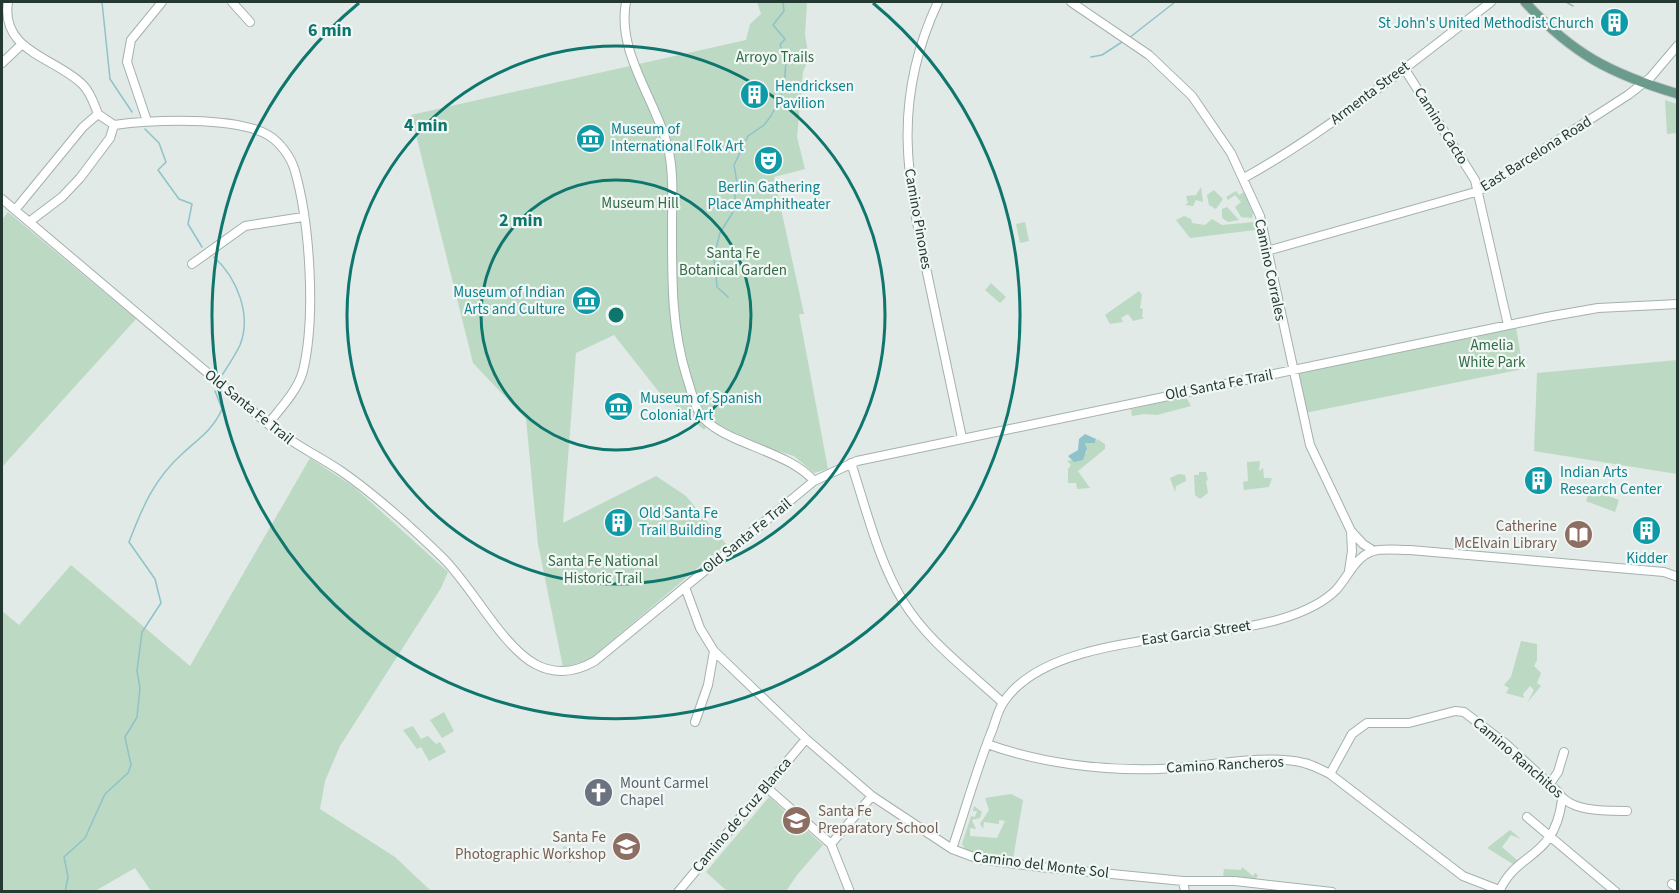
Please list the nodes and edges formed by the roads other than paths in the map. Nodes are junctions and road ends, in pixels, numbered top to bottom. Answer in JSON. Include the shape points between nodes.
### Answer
{"nodes":[{"id":1,"x":8,"y":2,"type":"edge"},
{"id":2,"x":162,"y":2,"type":"edge"},
{"id":3,"x":231,"y":2,"type":"edge"},
{"id":4,"x":626,"y":2,"type":"edge"},
{"id":5,"x":938,"y":2,"type":"edge"},
{"id":6,"x":1071,"y":2,"type":"edge"},
{"id":7,"x":1491,"y":2,"type":"edge"},
{"id":8,"x":1525,"y":2,"type":"edge"},
{"id":9,"x":250,"y":22,"type":"dead end"},
{"id":10,"x":1677,"y":45,"type":"edge"},
{"id":11,"x":20,"y":46,"type":"junction"},
{"id":12,"x":2,"y":63,"type":"edge"},
{"id":13,"x":1404,"y":68,"type":"junction"},
{"id":14,"x":1644,"y":82,"type":"junction"},
{"id":15,"x":1677,"y":94,"type":"edge"},
{"id":16,"x":98,"y":114,"type":"junction"},
{"id":17,"x":147,"y":121,"type":"junction"},
{"id":18,"x":114,"y":125,"type":"junction"},
{"id":19,"x":1244,"y":178,"type":"junction"},
{"id":20,"x":1479,"y":191,"type":"junction"},
{"id":21,"x":2,"y":199,"type":"edge"},
{"id":22,"x":15,"y":210,"type":"junction"},
{"id":23,"x":303,"y":217,"type":"junction"},
{"id":24,"x":29,"y":222,"type":"junction"},
{"id":25,"x":1267,"y":252,"type":"junction"},
{"id":26,"x":192,"y":264,"type":"dead end"},
{"id":27,"x":1677,"y":304,"type":"edge"},
{"id":28,"x":1508,"y":325,"type":"junction"},
{"id":29,"x":1292,"y":370,"type":"junction"},
{"id":30,"x":268,"y":424,"type":"junction"},
{"id":31,"x":962,"y":438,"type":"junction"},
{"id":32,"x":851,"y":463,"type":"junction"},
{"id":33,"x":814,"y":481,"type":"junction"},
{"id":34,"x":1351,"y":531,"type":"junction"},
{"id":35,"x":1374,"y":551,"type":"junction"},
{"id":36,"x":1349,"y":571,"type":"junction"},
{"id":37,"x":1677,"y":577,"type":"edge"},
{"id":38,"x":685,"y":587,"type":"junction"},
{"id":39,"x":714,"y":651,"type":"junction"},
{"id":40,"x":1003,"y":703,"type":"junction"},
{"id":41,"x":695,"y":722,"type":"dead end"},
{"id":42,"x":806,"y":739,"type":"junction"},
{"id":43,"x":987,"y":744,"type":"junction"},
{"id":44,"x":1564,"y":752,"type":"dead end"},
{"id":45,"x":1330,"y":774,"type":"junction"},
{"id":46,"x":1549,"y":785,"type":"junction"},
{"id":47,"x":766,"y":788,"type":"junction"},
{"id":48,"x":872,"y":796,"type":"junction"},
{"id":49,"x":1562,"y":800,"type":"junction"},
{"id":50,"x":1627,"y":811,"type":"dead end"},
{"id":51,"x":1527,"y":817,"type":"dead end"},
{"id":52,"x":1552,"y":836,"type":"junction"},
{"id":53,"x":831,"y":844,"type":"junction"},
{"id":54,"x":952,"y":849,"type":"junction"},
{"id":55,"x":1182,"y":881,"type":"junction"},
{"id":56,"x":678,"y":891,"type":"edge"},
{"id":57,"x":850,"y":891,"type":"edge"},
{"id":58,"x":1185,"y":891,"type":"edge"},
{"id":59,"x":1332,"y":891,"type":"edge"},
{"id":60,"x":1499,"y":891,"type":"edge"},
{"id":61,"x":1616,"y":891,"type":"edge"}],
"edges":[{"from":1,"to":11,"type":"street","via":[[8,28]]},
{"from":2,"to":17,"type":"street","via":[[131,40],[127,62]]},
{"from":3,"to":9,"type":"street"},
{"from":4,"to":33,"type":"street","via":[[627,41],[652,100],[669,155],[674,324],[698,411],[716,427],[791,462]]},
{"from":5,"to":31,"type":"street","name":"Camino Pinones","via":[[916,57],[908,101],[906,149],[914,211]]},
{"from":6,"to":19,"type":"street","name":"Camino Corrales","via":[[1149,55],[1192,96],[1221,135]]},
{"from":7,"to":13,"type":"street","name":"Armenta Street"},
{"from":8,"to":14,"type":"main road","via":[[1557,35],[1589,59]]},
{"from":10,"to":14,"type":"street","name":"East Barcelona Road"},
{"from":11,"to":12,"type":"street"},
{"from":11,"to":16,"type":"street","via":[[76,78],[90,94]]},
{"from":13,"to":19,"type":"street","name":"Armenta Street","via":[[1310,138]]},
{"from":13,"to":20,"type":"street","name":"Camino Cacto","via":[[1445,129]]},
{"from":14,"to":15,"type":"main road"},
{"from":14,"to":20,"type":"street","name":"East Barcelona Road"},
{"from":16,"to":18,"type":"street"},
{"from":16,"to":22,"type":"street"},
{"from":17,"to":18,"type":"street"},
{"from":17,"to":23,"type":"street","via":[[231,124],[270,136],[287,153],[295,169]]},
{"from":18,"to":24,"type":"street","via":[[110,138],[80,178]]},
{"from":19,"to":25,"type":"street","name":"Camino Corrales","via":[[1260,216]]},
{"from":20,"to":25,"type":"street","name":"East Barcelona Road"},
{"from":20,"to":28,"type":"street","name":"Camino Cacto"},
{"from":21,"to":22,"type":"street","name":"Old Santa Fe Trail"},
{"from":22,"to":24,"type":"street","name":"Old Santa Fe Trail"},
{"from":23,"to":26,"type":"street","via":[[245,226]]},
{"from":23,"to":30,"type":"street","via":[[310,286],[306,354],[302,374]]},
{"from":24,"to":30,"type":"street","name":"Old Santa Fe Trail"},
{"from":25,"to":29,"type":"street","name":"Camino Corrales"},
{"from":27,"to":28,"type":"street","name":"Old Santa Fe Trail","via":[[1598,308]]},
{"from":28,"to":29,"type":"street","name":"Old Santa Fe Trail"},
{"from":29,"to":31,"type":"street","name":"Old Santa Fe Trail"},
{"from":29,"to":34,"type":"street","name":"Camino Corrales","via":[[1310,445]]},
{"from":30,"to":38,"type":"street","name":"Old Santa Fe Trail","via":[[344,473],[431,547],[465,582],[519,651],[546,668],[576,670],[596,661]]},
{"from":31,"to":32,"type":"street","name":"Old Santa Fe Trail"},
{"from":32,"to":33,"type":"street","name":"Old Santa Fe Trail"},
{"from":32,"to":40,"type":"street","via":[[903,601],[933,640]]},
{"from":33,"to":38,"type":"street","name":"Old Santa Fe Trail"},
{"from":34,"to":35,"type":"street","name":"Camino Corrales"},
{"from":34,"to":36,"type":"street","name":"Camino Corrales"},
{"from":35,"to":36,"type":"street","name":"East Garcia Street"},
{"from":35,"to":37,"type":"street","via":[[1410,550]]},
{"from":36,"to":40,"type":"street","name":"East Garcia Street","via":[[1338,588],[1308,609],[1245,629],[1141,640],[1088,652],[1039,672]]},
{"from":38,"to":39,"type":"street","name":"Camino del Monte Sol","via":[[700,628]]},
{"from":39,"to":41,"type":"street"},
{"from":39,"to":42,"type":"street","name":"Camino del Monte Sol"},
{"from":40,"to":43,"type":"street","name":"East Garcia Street"},
{"from":42,"to":47,"type":"street","name":"Camino de Cruz Blanca"},
{"from":42,"to":48,"type":"street","name":"Camino del Monte Sol"},
{"from":43,"to":45,"type":"street","name":"Camino Rancheros","via":[[1011,753],[1118,769],[1197,768],[1281,760],[1306,764]]},
{"from":43,"to":54,"type":"street","name":"East Garcia Street"},
{"from":44,"to":46,"type":"street"},
{"from":45,"to":46,"type":"street","name":"Camino Ranchitos","via":[[1353,734],[1366,723],[1409,723],[1455,711],[1477,721]]},
{"from":45,"to":60,"type":"street","name":"Camino Rancheros","via":[[1463,876]]},
{"from":46,"to":49,"type":"street","name":"Camino Ranchitos"},
{"from":47,"to":53,"type":"street"},
{"from":47,"to":56,"type":"street","name":"Camino de Cruz Blanca"},
{"from":48,"to":53,"type":"street"},
{"from":48,"to":54,"type":"street","name":"Camino del Monte Sol"},
{"from":49,"to":50,"type":"street","name":"Camino Ranchitos","via":[[1590,810]]},
{"from":49,"to":52,"type":"street"},
{"from":51,"to":52,"type":"street"},
{"from":52,"to":60,"type":"street","via":[[1515,870]]},
{"from":52,"to":61,"type":"street"},
{"from":53,"to":57,"type":"street"},
{"from":54,"to":55,"type":"street","name":"Camino del Monte Sol","via":[[979,860]]},
{"from":55,"to":58,"type":"street"},
{"from":55,"to":59,"type":"street","name":"Camino del Monte Sol","via":[[1235,881]]}]}
